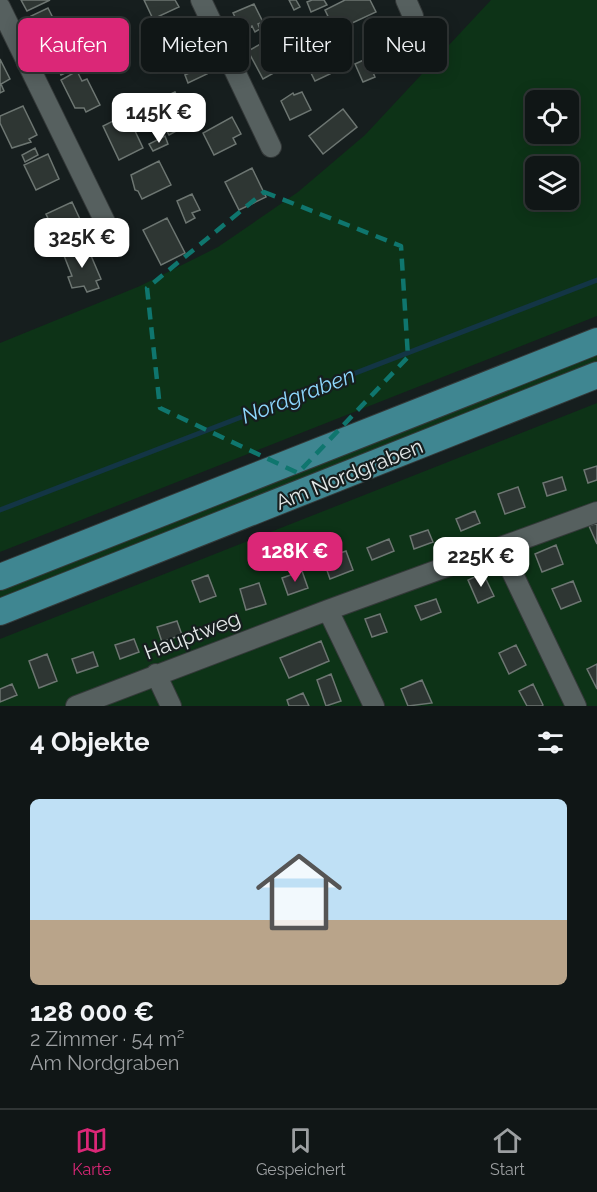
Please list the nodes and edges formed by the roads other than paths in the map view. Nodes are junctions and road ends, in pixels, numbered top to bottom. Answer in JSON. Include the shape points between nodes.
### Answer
{"nodes":[{"id":1,"x":201,"y":0,"type":"edge"},
{"id":2,"x":0,"y":7,"type":"edge"},
{"id":3,"x":271,"y":147,"type":"dead end"},
{"id":4,"x":110,"y":232,"type":"dead end"},
{"id":5,"x":597,"y":341,"type":"edge"},
{"id":6,"x":597,"y":375,"type":"edge"},
{"id":7,"x":597,"y":512,"type":"edge"},
{"id":8,"x":501,"y":549,"type":"junction"},
{"id":9,"x":0,"y":577,"type":"edge"},
{"id":10,"x":327,"y":610,"type":"junction"},
{"id":11,"x":0,"y":612,"type":"edge"},
{"id":12,"x":156,"y":674,"type":"junction"},
{"id":13,"x":76,"y":706,"type":"edge"},
{"id":14,"x":171,"y":706,"type":"edge"},
{"id":15,"x":374,"y":706,"type":"edge"},
{"id":16,"x":576,"y":706,"type":"edge"}],
"edges":[{"from":1,"to":3,"type":"street"},
{"from":2,"to":4,"type":"street"},
{"from":5,"to":9,"type":"main road","name":"Am Nordgraben"},
{"from":6,"to":11,"type":"main road","name":"Am Nordgraben"},
{"from":7,"to":8,"type":"street","name":"Hauptweg"},
{"from":8,"to":10,"type":"street","name":"Hauptweg"},
{"from":8,"to":16,"type":"street"},
{"from":10,"to":12,"type":"street","name":"Hauptweg"},
{"from":10,"to":15,"type":"street"},
{"from":12,"to":13,"type":"street","name":"Hauptweg"},
{"from":12,"to":14,"type":"street"}]}
